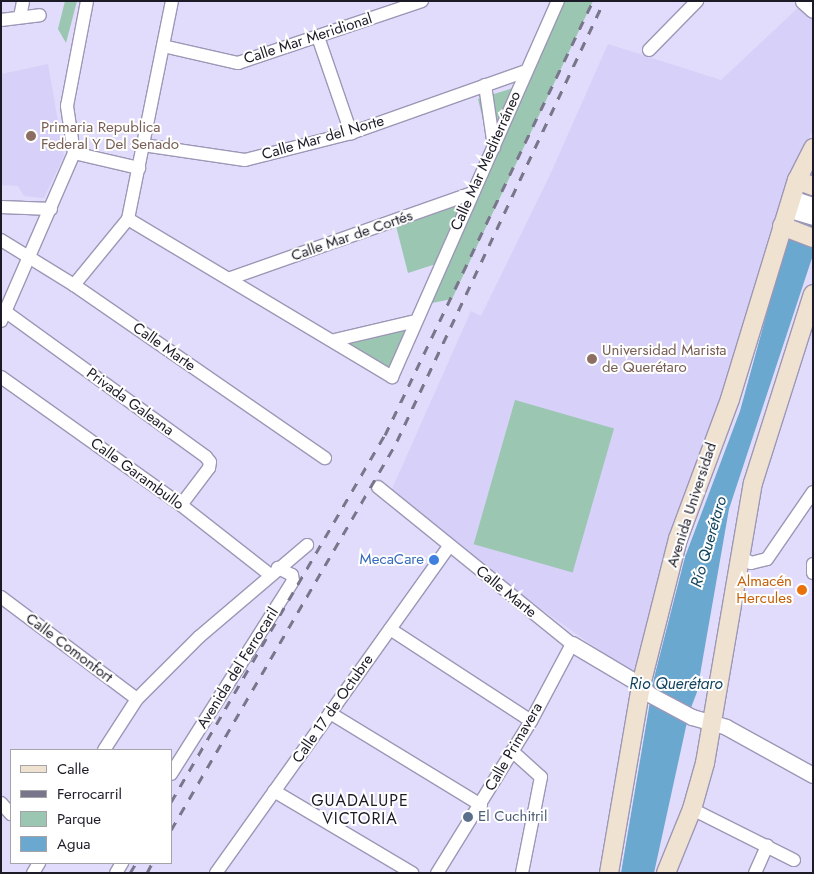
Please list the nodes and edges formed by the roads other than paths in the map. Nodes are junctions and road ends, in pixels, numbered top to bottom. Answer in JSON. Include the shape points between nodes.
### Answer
{"nodes":[{"id":1,"x":23,"y":1,"type":"edge"},
{"id":2,"x":87,"y":1,"type":"edge"},
{"id":3,"x":172,"y":1,"type":"edge"},
{"id":4,"x":422,"y":1,"type":"edge"},
{"id":5,"x":558,"y":1,"type":"edge"},
{"id":6,"x":697,"y":1,"type":"edge"},
{"id":7,"x":803,"y":1,"type":"edge"},
{"id":8,"x":813,"y":10,"type":"edge"},
{"id":9,"x":40,"y":15,"type":"dead end"},
{"id":10,"x":20,"y":17,"type":"junction"},
{"id":11,"x":1,"y":20,"type":"edge"},
{"id":12,"x":318,"y":37,"type":"junction"},
{"id":13,"x":163,"y":46,"type":"junction"},
{"id":14,"x":649,"y":50,"type":"dead end"},
{"id":15,"x":526,"y":71,"type":"junction"},
{"id":16,"x":485,"y":85,"type":"junction"},
{"id":17,"x":351,"y":133,"type":"junction"},
{"id":18,"x":143,"y":145,"type":"junction"},
{"id":19,"x":494,"y":147,"type":"junction"},
{"id":20,"x":813,"y":148,"type":"edge"},
{"id":21,"x":74,"y":153,"type":"junction"},
{"id":22,"x":138,"y":168,"type":"junction"},
{"id":23,"x":806,"y":183,"type":"edge"},
{"id":24,"x":473,"y":193,"type":"junction"},
{"id":25,"x":797,"y":205,"type":"edge"},
{"id":26,"x":1,"y":207,"type":"edge"},
{"id":27,"x":51,"y":209,"type":"junction"},
{"id":28,"x":813,"y":217,"type":"edge"},
{"id":29,"x":128,"y":219,"type":"junction"},
{"id":30,"x":786,"y":228,"type":"junction"},
{"id":31,"x":813,"y":238,"type":"edge"},
{"id":32,"x":1,"y":240,"type":"edge"},
{"id":33,"x":31,"y":258,"type":"junction"},
{"id":34,"x":231,"y":278,"type":"junction"},
{"id":35,"x":74,"y":285,"type":"junction"},
{"id":36,"x":813,"y":294,"type":"edge"},
{"id":37,"x":3,"y":316,"type":"edge"},
{"id":38,"x":416,"y":321,"type":"junction"},
{"id":39,"x":335,"y":340,"type":"junction"},
{"id":40,"x":1,"y":377,"type":"edge"},
{"id":41,"x":325,"y":458,"type":"dead end"},
{"id":42,"x":378,"y":487,"type":"dead end"},
{"id":43,"x":813,"y":492,"type":"edge"},
{"id":44,"x":181,"y":505,"type":"junction"},
{"id":45,"x":307,"y":545,"type":"dead end"},
{"id":46,"x":449,"y":546,"type":"junction"},
{"id":47,"x":739,"y":556,"type":"junction"},
{"id":48,"x":813,"y":564,"type":"edge"},
{"id":49,"x":274,"y":571,"type":"junction"},
{"id":50,"x":813,"y":573,"type":"edge"},
{"id":51,"x":1,"y":597,"type":"edge"},
{"id":52,"x":390,"y":629,"type":"junction"},
{"id":53,"x":572,"y":644,"type":"junction"},
{"id":54,"x":645,"y":690,"type":"junction"},
{"id":55,"x":137,"y":699,"type":"junction"},
{"id":56,"x":330,"y":712,"type":"junction"},
{"id":57,"x":712,"y":720,"type":"junction"},
{"id":58,"x":531,"y":721,"type":"junction"},
{"id":59,"x":105,"y":749,"type":"edge"},
{"id":60,"x":512,"y":751,"type":"junction"},
{"id":61,"x":172,"y":772,"type":"edge"},
{"id":62,"x":813,"y":775,"type":"edge"},
{"id":63,"x":274,"y":791,"type":"junction"},
{"id":64,"x":1,"y":803,"type":"edge"},
{"id":65,"x":481,"y":805,"type":"junction"},
{"id":66,"x":692,"y":809,"type":"junction"},
{"id":67,"x":10,"y":813,"type":"edge"},
{"id":68,"x":767,"y":846,"type":"junction"},
{"id":69,"x":794,"y":860,"type":"dead end"},
{"id":70,"x":219,"y":872,"type":"edge"},
{"id":71,"x":412,"y":873,"type":"edge"},
{"id":72,"x":437,"y":873,"type":"edge"},
{"id":73,"x":522,"y":873,"type":"edge"},
{"id":74,"x":609,"y":873,"type":"edge"},
{"id":75,"x":666,"y":873,"type":"edge"},
{"id":76,"x":755,"y":873,"type":"edge"}],
"edges":[{"from":1,"to":10,"type":"street"},
{"from":2,"to":21,"type":"street","via":[[67,106]]},
{"from":3,"to":13,"type":"street"},
{"from":4,"to":12,"type":"street","name":"Calle Mar Meridional"},
{"from":5,"to":15,"type":"street","name":"Calle Mar Mediterráneo"},
{"from":6,"to":14,"type":"street"},
{"from":7,"to":8,"type":"street"},
{"from":9,"to":10,"type":"street"},
{"from":10,"to":11,"type":"street"},
{"from":12,"to":13,"type":"street","name":"Calle Mar Meridional","via":[[238,63]]},
{"from":12,"to":17,"type":"street"},
{"from":13,"to":18,"type":"street"},
{"from":15,"to":16,"type":"street","name":"Calle Mar del Norte"},
{"from":15,"to":19,"type":"street","name":"Calle Mar Mediterráneo"},
{"from":16,"to":17,"type":"street","name":"Calle Mar del Norte"},
{"from":16,"to":19,"type":"street"},
{"from":17,"to":18,"type":"street","name":"Calle Mar del Norte","via":[[245,160]]},
{"from":18,"to":22,"type":"street"},
{"from":19,"to":24,"type":"street","name":"Calle Mar Mediterráneo"},
{"from":20,"to":23,"type":"main road","name":"Avenida Universidad"},
{"from":21,"to":22,"type":"street"},
{"from":21,"to":27,"type":"street"},
{"from":22,"to":29,"type":"street"},
{"from":23,"to":25,"type":"main road","name":"Avenida Universidad"},
{"from":24,"to":34,"type":"street","name":"Calle Mar de Cortés"},
{"from":24,"to":38,"type":"street","name":"Calle Mar Mediterráneo"},
{"from":25,"to":28,"type":"street"},
{"from":25,"to":30,"type":"main road","name":"Avenida Universidad"},
{"from":26,"to":27,"type":"street"},
{"from":27,"to":33,"type":"street"},
{"from":29,"to":34,"type":"street","name":"Calle Mar Mediterráneo"},
{"from":29,"to":35,"type":"street"},
{"from":30,"to":31,"type":"main road"},
{"from":30,"to":54,"type":"main road","name":"Avenida Universidad","via":[[730,399],[678,539]]},
{"from":32,"to":33,"type":"street","name":"Calle Marte"},
{"from":33,"to":35,"type":"street","name":"Calle Marte"},
{"from":33,"to":37,"type":"street"},
{"from":34,"to":39,"type":"street","name":"Calle Mar Mediterráneo"},
{"from":35,"to":41,"type":"street","name":"Calle Marte"},
{"from":36,"to":47,"type":"main road","via":[[753,483]]},
{"from":37,"to":44,"type":"street","name":"Privada Galeana","via":[[206,457],[210,468]]},
{"from":38,"to":39,"type":"street"},
{"from":38,"to":39,"type":"street","name":"Calle Mar Mediterráneo","via":[[392,377]]},
{"from":40,"to":44,"type":"street","name":"Calle Garambullo"},
{"from":42,"to":46,"type":"street","name":"Calle Marte"},
{"from":43,"to":47,"type":"street","via":[[767,559],[751,563]]},
{"from":44,"to":49,"type":"street","name":"Calle Garambullo"},
{"from":45,"to":49,"type":"street"},
{"from":46,"to":52,"type":"street","name":"Calle 17 de Octubre"},
{"from":46,"to":53,"type":"street","name":"Calle Marte"},
{"from":47,"to":57,"type":"main road"},
{"from":48,"to":50,"type":"street"},
{"from":49,"to":55,"type":"street","via":[[199,637]]},
{"from":49,"to":61,"type":"street","name":"Avenida del Ferrocaril","via":[[292,575],[293,581]]},
{"from":51,"to":55,"type":"street","name":"Calle Comonfort"},
{"from":52,"to":56,"type":"street","name":"Calle 17 de Octubre"},
{"from":52,"to":58,"type":"street"},
{"from":53,"to":54,"type":"street","name":"Calle Marte"},
{"from":53,"to":58,"type":"street","name":"Calle Primavera"},
{"from":54,"to":57,"type":"street","name":"Calle Marte","via":[[692,717]]},
{"from":54,"to":74,"type":"main road","name":"Avenida Universidad"},
{"from":55,"to":59,"type":"street"},
{"from":56,"to":63,"type":"street","name":"Calle 17 de Octubre"},
{"from":56,"to":65,"type":"street"},
{"from":57,"to":62,"type":"street"},
{"from":57,"to":66,"type":"main road"},
{"from":58,"to":60,"type":"street","name":"Calle Primavera"},
{"from":60,"to":65,"type":"street","name":"Calle Primavera"},
{"from":60,"to":73,"type":"street","via":[[541,777]]},
{"from":63,"to":70,"type":"street","name":"Calle 17 de Octubre"},
{"from":63,"to":71,"type":"street"},
{"from":64,"to":67,"type":"street"},
{"from":65,"to":72,"type":"street","name":"Calle Primavera"},
{"from":66,"to":68,"type":"street"},
{"from":66,"to":75,"type":"main road"},
{"from":68,"to":69,"type":"street"},
{"from":68,"to":76,"type":"street"}]}
